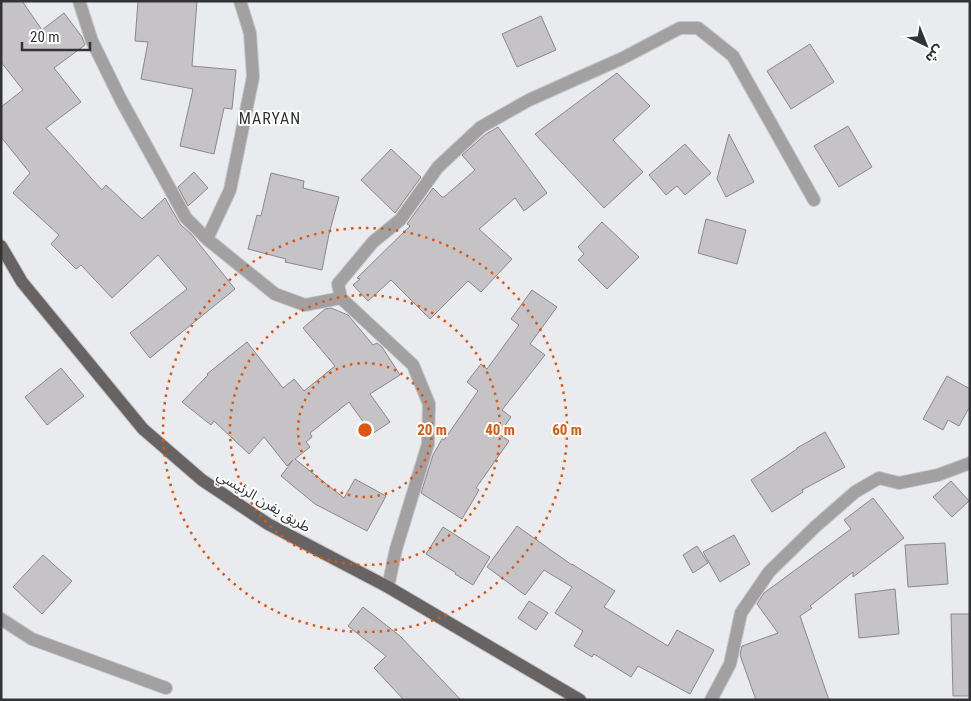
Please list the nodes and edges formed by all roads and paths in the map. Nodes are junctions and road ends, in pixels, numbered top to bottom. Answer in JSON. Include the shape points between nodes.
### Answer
{"nodes":[{"id":1,"x":79,"y":1,"type":"edge"},
{"id":2,"x":240,"y":1,"type":"edge"},
{"id":3,"x":814,"y":200,"type":"dead end"},
{"id":4,"x":207,"y":239,"type":"junction"},
{"id":5,"x":1,"y":246,"type":"edge"},
{"id":6,"x":341,"y":298,"type":"junction"},
{"id":7,"x":970,"y":463,"type":"edge"},
{"id":8,"x":388,"y":587,"type":"junction"},
{"id":9,"x":1,"y":619,"type":"edge"},
{"id":10,"x":166,"y":688,"type":"dead end"},
{"id":11,"x":580,"y":700,"type":"edge"},
{"id":12,"x":711,"y":700,"type":"edge"}],
"edges":[{"from":1,"to":4,"type":"street","via":[[92,41],[121,100],[186,218]]},
{"from":2,"to":4,"type":"street","via":[[250,33],[253,77],[230,190]]},
{"from":3,"to":6,"type":"street","via":[[733,56],[698,28],[680,28],[623,58],[529,100],[482,127],[438,167],[400,220],[373,242],[338,284]]},
{"from":4,"to":6,"type":"street","via":[[275,294],[305,305]]},
{"from":5,"to":8,"type":"main road","name":"طريق يفرن الرئيسي","via":[[22,282],[143,429],[202,480],[268,524]]},
{"from":6,"to":8,"type":"street","via":[[413,365],[429,404],[428,444],[396,549]]},
{"from":7,"to":12,"type":"street","via":[[938,475],[899,483],[879,478],[855,492],[815,527],[769,572],[741,613],[730,664]]},
{"from":8,"to":11,"type":"main road","name":"طريق يفرن الرئيسي"},
{"from":9,"to":10,"type":"street","via":[[32,639]]}]}
